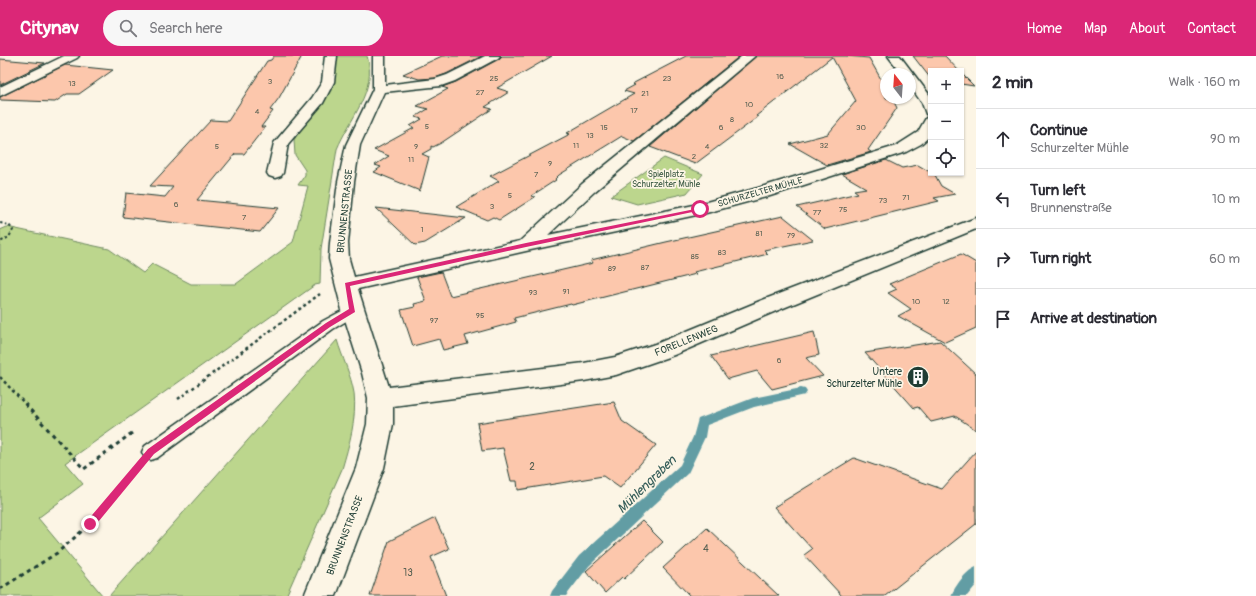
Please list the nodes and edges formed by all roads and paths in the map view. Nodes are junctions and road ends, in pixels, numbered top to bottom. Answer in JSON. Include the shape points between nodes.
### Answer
{"nodes":[{"id":1,"x":73,"y":56,"type":"edge"},
{"id":2,"x":331,"y":56,"type":"edge"},
{"id":3,"x":378,"y":56,"type":"edge"},
{"id":4,"x":494,"y":56,"type":"edge"},
{"id":5,"x":749,"y":56,"type":"edge"},
{"id":6,"x":894,"y":56,"type":"edge"},
{"id":7,"x":903,"y":68,"type":"edge"},
{"id":8,"x":916,"y":85,"type":"edge"},
{"id":9,"x":379,"y":89,"type":"junction"},
{"id":10,"x":0,"y":92,"type":"edge"},
{"id":11,"x":929,"y":104,"type":"edge"},
{"id":12,"x":928,"y":129,"type":"edge"},
{"id":13,"x":275,"y":173,"type":"dead end"},
{"id":14,"x":0,"y":223,"type":"edge"},
{"id":15,"x":976,"y":223,"type":"edge"},
{"id":16,"x":0,"y":242,"type":"edge"},
{"id":17,"x":526,"y":245,"type":"junction"},
{"id":18,"x":347,"y":285,"type":"junction"},
{"id":19,"x":353,"y":310,"type":"junction"},
{"id":20,"x":0,"y":377,"type":"edge"},
{"id":21,"x":380,"y":398,"type":"junction"},
{"id":22,"x":177,"y":399,"type":"dead end"},
{"id":23,"x":134,"y":432,"type":"dead end"},
{"id":24,"x":151,"y":452,"type":"joint"},
{"id":25,"x":0,"y":589,"type":"edge"},
{"id":26,"x":320,"y":596,"type":"edge"}],
"edges":[{"from":1,"to":10,"type":"street"},
{"from":2,"to":13,"type":"street","via":[[328,82],[318,100],[281,143]]},
{"from":3,"to":9,"type":"street","name":"BRUNNENSTRASSE"},
{"from":4,"to":9,"type":"street","via":[[436,83]]},
{"from":5,"to":17,"type":"street","name":"SCHURZELTER MÜHLE","via":[[588,188]]},
{"from":6,"to":7,"type":"street"},
{"from":8,"to":11,"type":"street"},
{"from":9,"to":18,"type":"street","name":"BRUNNENSTRASSE","via":[[353,145],[346,182],[339,259]]},
{"from":12,"to":17,"type":"street","name":"SCHURZELTER MÜHLE","via":[[920,138],[901,149],[832,171],[700,209]]},
{"from":14,"to":16,"type":"path","via":[[8,224],[13,230],[9,237]]},
{"from":15,"to":21,"type":"street","name":"FORELLENWEG","via":[[666,349],[616,366]]},
{"from":17,"to":18,"type":"street","name":"SCHURZELTER MÜHLE"},
{"from":18,"to":19,"type":"street","name":"BRUNNENSTRASSE"},
{"from":18,"to":22,"type":"path","via":[[318,294]]},
{"from":19,"to":21,"type":"street","name":"BRUNNENSTRASSE"},
{"from":19,"to":24,"type":"lane","via":[[328,325]]},
{"from":20,"to":23,"type":"path","via":[[84,469]]},
{"from":21,"to":26,"type":"street","name":"BRUNNENSTRASSE","via":[[380,424],[370,468]]},
{"from":24,"to":25,"type":"path","via":[[90,524],[57,553]]}]}
